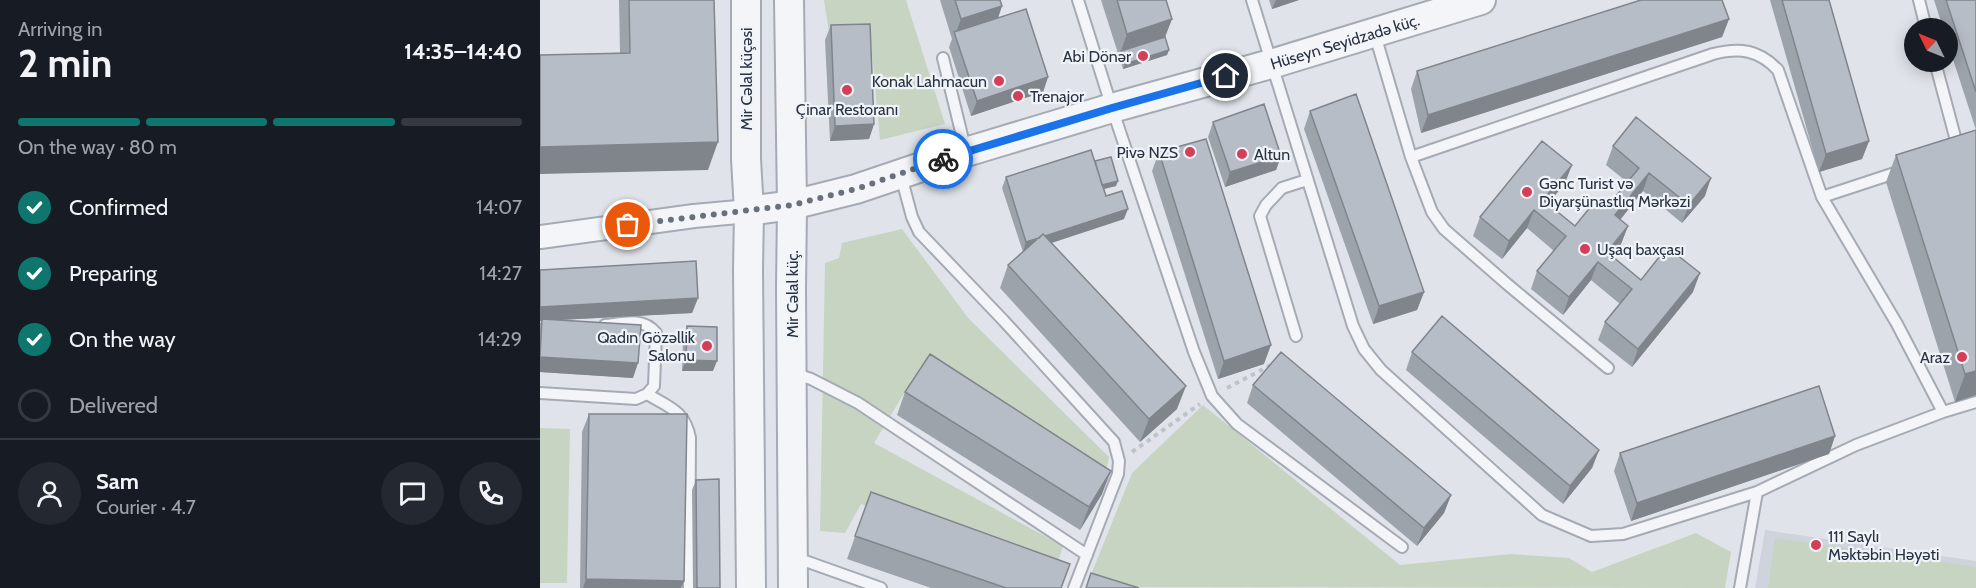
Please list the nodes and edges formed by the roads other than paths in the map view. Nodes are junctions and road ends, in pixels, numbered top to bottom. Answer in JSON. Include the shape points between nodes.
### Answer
{"nodes":[{"id":1,"x":746,"y":0,"type":"edge"},
{"id":2,"x":789,"y":0,"type":"edge"},
{"id":3,"x":1078,"y":0,"type":"edge"},
{"id":4,"x":1252,"y":0,"type":"edge"},
{"id":5,"x":1480,"y":0,"type":"edge"},
{"id":6,"x":1919,"y":0,"type":"edge"},
{"id":7,"x":1924,"y":18,"type":"edge"},
{"id":8,"x":1374,"y":33,"type":"junction"},
{"id":9,"x":943,"y":58,"type":"dead end"},
{"id":10,"x":1271,"y":64,"type":"junction"},
{"id":11,"x":1938,"y":72,"type":"edge"},
{"id":12,"x":1112,"y":108,"type":"junction"},
{"id":13,"x":966,"y":152,"type":"junction"},
{"id":14,"x":1958,"y":152,"type":"edge"},
{"id":15,"x":1411,"y":156,"type":"junction"},
{"id":16,"x":1917,"y":166,"type":"edge"},
{"id":17,"x":900,"y":173,"type":"junction"},
{"id":18,"x":1307,"y":180,"type":"junction"},
{"id":19,"x":1822,"y":197,"type":"junction"},
{"id":20,"x":792,"y":205,"type":"junction"},
{"id":21,"x":749,"y":211,"type":"junction"},
{"id":22,"x":540,"y":237,"type":"edge"},
{"id":23,"x":594,"y":325,"type":"edge"},
{"id":24,"x":1296,"y":336,"type":"dead end"},
{"id":25,"x":1608,"y":368,"type":"dead end"},
{"id":26,"x":792,"y":373,"type":"junction"},
{"id":27,"x":540,"y":393,"type":"edge"},
{"id":28,"x":647,"y":394,"type":"junction"},
{"id":29,"x":1976,"y":402,"type":"edge"},
{"id":30,"x":1944,"y":412,"type":"junction"},
{"id":31,"x":1757,"y":492,"type":"junction"},
{"id":32,"x":1402,"y":547,"type":"dead end"},
{"id":33,"x":1087,"y":555,"type":"junction"},
{"id":34,"x":793,"y":556,"type":"junction"},
{"id":35,"x":689,"y":588,"type":"edge"},
{"id":36,"x":751,"y":588,"type":"edge"},
{"id":37,"x":793,"y":588,"type":"edge"},
{"id":38,"x":881,"y":588,"type":"edge"},
{"id":39,"x":1074,"y":588,"type":"edge"},
{"id":40,"x":1740,"y":588,"type":"edge"}],
"edges":[{"from":1,"to":21,"type":"street","name":"Mir Cəlal küçəsi"},
{"from":2,"to":20,"type":"street","name":"Mir Cəlal küç."},
{"from":3,"to":12,"type":"lane"},
{"from":4,"to":10,"type":"lane"},
{"from":5,"to":8,"type":"street","name":"Hüseyn Seyidzadə küç."},
{"from":6,"to":7,"type":"lane"},
{"from":8,"to":10,"type":"street","name":"Hüseyn Seyidzadə küç."},
{"from":8,"to":15,"type":"lane"},
{"from":9,"to":13,"type":"lane"},
{"from":10,"to":12,"type":"street","name":"Hüseyn Seyidzadə küç."},
{"from":10,"to":18,"type":"lane"},
{"from":11,"to":14,"type":"lane"},
{"from":12,"to":13,"type":"street","name":"Hüseyn Seyidzadə küç."},
{"from":12,"to":32,"type":"lane","via":[[1212,396],[1237,424]]},
{"from":13,"to":17,"type":"street","name":"Hüseyn Seyidzadə küç."},
{"from":15,"to":19,"type":"lane","via":[[1730,50],[1766,58],[1778,70]]},
{"from":15,"to":25,"type":"lane","via":[[1432,212],[1444,229]]},
{"from":16,"to":19,"type":"lane"},
{"from":17,"to":20,"type":"street","name":"Hüseyn Seyidzadə küç."},
{"from":17,"to":33,"type":"lane","via":[[919,232],[1114,442],[1118,474]]},
{"from":18,"to":24,"type":"lane","via":[[1282,188],[1260,216]]},
{"from":18,"to":31,"type":"lane","via":[[1353,326],[1364,349],[1381,370],[1542,515],[1591,536],[1623,534]]},
{"from":19,"to":30,"type":"lane"},
{"from":20,"to":21,"type":"street","name":"Hüseyn Seyidzadə küç."},
{"from":20,"to":26,"type":"street","name":"Mir Cəlal küç."},
{"from":21,"to":22,"type":"street"},
{"from":21,"to":36,"type":"street"},
{"from":23,"to":28,"type":"lane","via":[[642,322],[656,333],[654,386]]},
{"from":26,"to":33,"type":"lane","via":[[858,403]]},
{"from":26,"to":34,"type":"street","name":"Mir Cəlal küç."},
{"from":27,"to":28,"type":"lane","via":[[636,399]]},
{"from":28,"to":35,"type":"lane","via":[[680,414],[688,425]]},
{"from":29,"to":30,"type":"lane"},
{"from":30,"to":31,"type":"lane","via":[[1856,445]]},
{"from":31,"to":40,"type":"lane"},
{"from":33,"to":39,"type":"lane"},
{"from":34,"to":37,"type":"street","name":"Mir Cəlal küç."},
{"from":34,"to":38,"type":"lane"}]}
